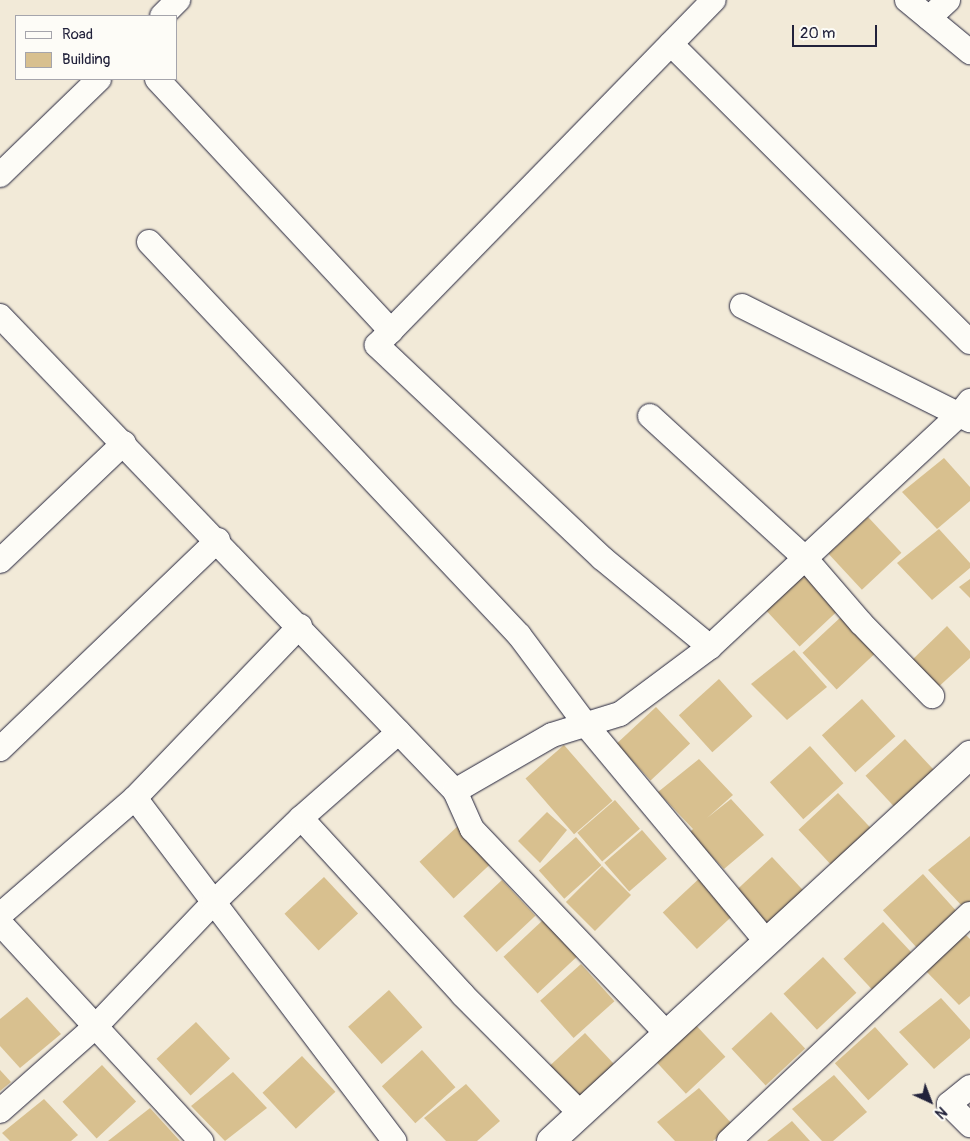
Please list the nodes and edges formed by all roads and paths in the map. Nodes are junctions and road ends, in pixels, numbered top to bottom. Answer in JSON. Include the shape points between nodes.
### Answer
{"nodes":[{"id":1,"x":178,"y":0,"type":"edge"},
{"id":2,"x":714,"y":0,"type":"edge"},
{"id":3,"x":907,"y":0,"type":"edge"},
{"id":4,"x":948,"y":0,"type":"edge"},
{"id":5,"x":163,"y":15,"type":"edge"},
{"id":6,"x":929,"y":18,"type":"junction"},
{"id":7,"x":671,"y":44,"type":"junction"},
{"id":8,"x":970,"y":52,"type":"edge"},
{"id":9,"x":98,"y":80,"type":"edge"},
{"id":10,"x":158,"y":80,"type":"edge"},
{"id":11,"x":0,"y":176,"type":"edge"},
{"id":12,"x":149,"y":242,"type":"dead end"},
{"id":13,"x":742,"y":306,"type":"dead end"},
{"id":14,"x":0,"y":316,"type":"edge"},
{"id":15,"x":391,"y":331,"type":"junction"},
{"id":16,"x":970,"y":342,"type":"edge"},
{"id":17,"x":966,"y":412,"type":"edge"},
{"id":18,"x":650,"y":416,"type":"dead end"},
{"id":19,"x":124,"y":443,"type":"junction"},
{"id":20,"x":218,"y":540,"type":"junction"},
{"id":21,"x":805,"y":558,"type":"junction"},
{"id":22,"x":0,"y":560,"type":"edge"},
{"id":23,"x":300,"y":626,"type":"junction"},
{"id":24,"x":710,"y":648,"type":"junction"},
{"id":25,"x":932,"y":696,"type":"dead end"},
{"id":26,"x":586,"y":726,"type":"junction"},
{"id":27,"x":400,"y":732,"type":"junction"},
{"id":28,"x":0,"y":748,"type":"edge"},
{"id":29,"x":970,"y":755,"type":"edge"},
{"id":30,"x":455,"y":791,"type":"junction"},
{"id":31,"x":135,"y":798,"type":"junction"},
{"id":32,"x":301,"y":818,"type":"junction"},
{"id":33,"x":214,"y":902,"type":"junction"},
{"id":34,"x":970,"y":914,"type":"edge"},
{"id":35,"x":0,"y":915,"type":"edge"},
{"id":36,"x":0,"y":923,"type":"edge"},
{"id":37,"x":767,"y":942,"type":"junction"},
{"id":38,"x":95,"y":1027,"type":"junction"},
{"id":39,"x":667,"y":1034,"type":"junction"},
{"id":40,"x":970,"y":1087,"type":"edge"},
{"id":41,"x":0,"y":1111,"type":"edge"},
{"id":42,"x":580,"y":1114,"type":"junction"},
{"id":43,"x":970,"y":1126,"type":"edge"},
{"id":44,"x":201,"y":1141,"type":"edge"},
{"id":45,"x":394,"y":1141,"type":"edge"},
{"id":46,"x":551,"y":1141,"type":"edge"},
{"id":47,"x":729,"y":1141,"type":"edge"}],
"edges":[{"from":1,"to":5,"type":"street"},
{"from":2,"to":7,"type":"street"},
{"from":3,"to":6,"type":"street"},
{"from":4,"to":6,"type":"street"},
{"from":6,"to":8,"type":"street"},
{"from":7,"to":15,"type":"street"},
{"from":7,"to":16,"type":"street"},
{"from":9,"to":11,"type":"street"},
{"from":10,"to":15,"type":"street"},
{"from":12,"to":26,"type":"street","via":[[518,635]]},
{"from":13,"to":17,"type":"street"},
{"from":14,"to":19,"type":"street"},
{"from":15,"to":24,"type":"street","via":[[377,345],[602,558]]},
{"from":17,"to":21,"type":"street"},
{"from":18,"to":21,"type":"street"},
{"from":19,"to":20,"type":"street"},
{"from":19,"to":22,"type":"street"},
{"from":20,"to":23,"type":"street"},
{"from":20,"to":28,"type":"street"},
{"from":21,"to":24,"type":"street"},
{"from":21,"to":25,"type":"street","via":[[861,623]]},
{"from":23,"to":27,"type":"street"},
{"from":23,"to":31,"type":"street"},
{"from":24,"to":26,"type":"street","via":[[620,714]]},
{"from":26,"to":30,"type":"street","via":[[552,735]]},
{"from":26,"to":37,"type":"street"},
{"from":27,"to":30,"type":"street"},
{"from":27,"to":32,"type":"street"},
{"from":29,"to":37,"type":"street"},
{"from":30,"to":39,"type":"street","via":[[472,828]]},
{"from":31,"to":33,"type":"street"},
{"from":31,"to":35,"type":"street"},
{"from":32,"to":33,"type":"street"},
{"from":32,"to":42,"type":"street","via":[[463,995]]},
{"from":33,"to":38,"type":"street"},
{"from":33,"to":45,"type":"street"},
{"from":34,"to":47,"type":"street"},
{"from":36,"to":38,"type":"street"},
{"from":37,"to":39,"type":"street"},
{"from":38,"to":41,"type":"street"},
{"from":38,"to":44,"type":"street"},
{"from":39,"to":42,"type":"street"},
{"from":40,"to":43,"type":"street","via":[[950,1104]]},
{"from":42,"to":46,"type":"street"}]}
